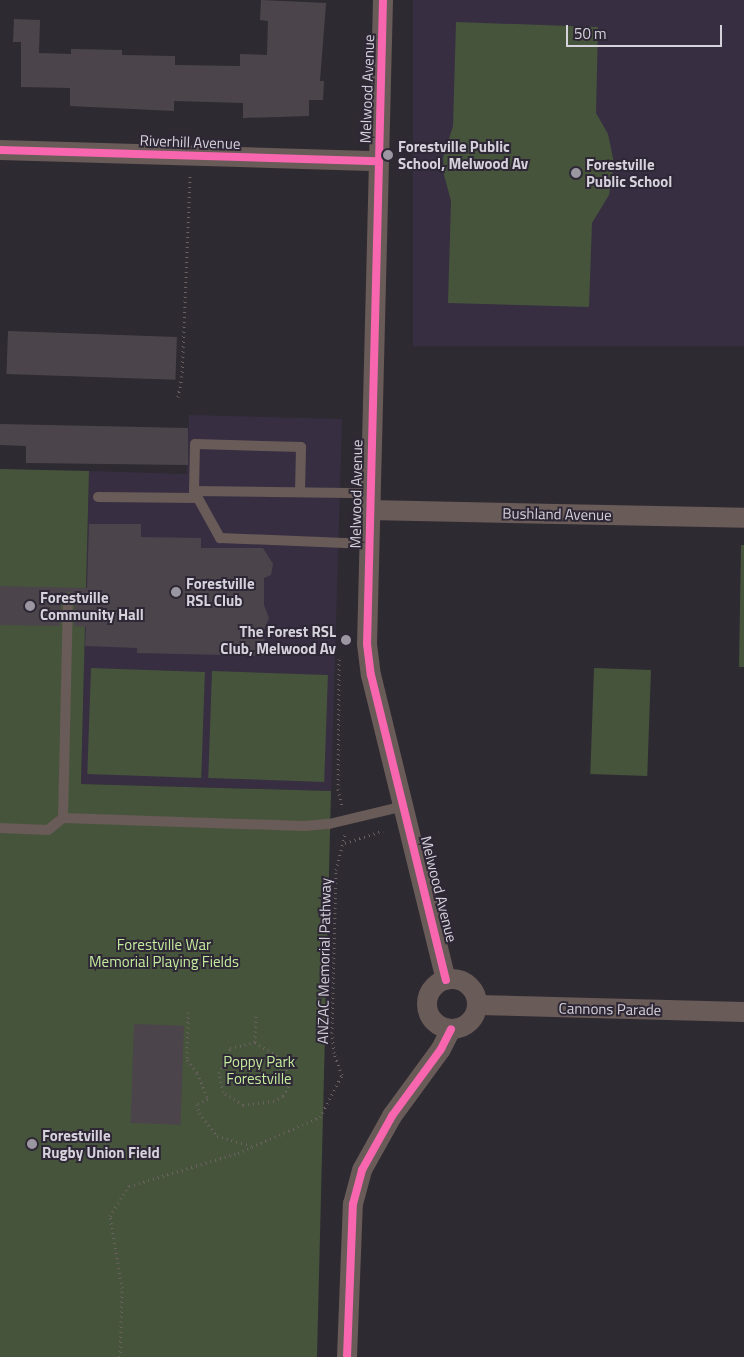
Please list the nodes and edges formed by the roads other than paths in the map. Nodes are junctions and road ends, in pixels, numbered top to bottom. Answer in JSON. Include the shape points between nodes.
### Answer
{"nodes":[{"id":1,"x":383,"y":0,"type":"edge"},
{"id":2,"x":0,"y":150,"type":"edge"},
{"id":3,"x":378,"y":161,"type":"junction"},
{"id":4,"x":300,"y":492,"type":"junction"},
{"id":5,"x":196,"y":494,"type":"junction"},
{"id":6,"x":98,"y":497,"type":"dead end"},
{"id":7,"x":369,"y":502,"type":"junction"},
{"id":8,"x":744,"y":518,"type":"edge"},
{"id":9,"x":369,"y":544,"type":"junction"},
{"id":10,"x":68,"y":598,"type":"dead end"},
{"id":11,"x":404,"y":806,"type":"junction"},
{"id":12,"x":63,"y":818,"type":"junction"},
{"id":13,"x":0,"y":828,"type":"edge"},
{"id":14,"x":446,"y":980,"type":"junction"},
{"id":15,"x":477,"y":1005,"type":"junction"},
{"id":16,"x":744,"y":1012,"type":"edge"},
{"id":17,"x":450,"y":1029,"type":"junction"},
{"id":18,"x":348,"y":1357,"type":"edge"}],
"edges":[{"from":1,"to":3,"type":"street","name":"Melwood Avenue"},
{"from":2,"to":3,"type":"street","name":"Riverhill Avenue"},
{"from":3,"to":7,"type":"street","name":"Melwood Avenue"},
{"from":4,"to":5,"type":"lane"},
{"from":4,"to":5,"type":"lane","via":[[301,447],[195,444]]},
{"from":4,"to":7,"type":"lane"},
{"from":5,"to":6,"type":"lane"},
{"from":5,"to":9,"type":"lane","via":[[220,538]]},
{"from":7,"to":8,"type":"street","name":"Bushland Avenue"},
{"from":7,"to":9,"type":"street","name":"Melwood Avenue"},
{"from":9,"to":11,"type":"street","name":"Melwood Avenue","via":[[368,661]]},
{"from":10,"to":12,"type":"lane"},
{"from":11,"to":12,"type":"lane","via":[[304,826]]},
{"from":11,"to":14,"type":"street","name":"Melwood Avenue"},
{"from":12,"to":13,"type":"lane","via":[[48,830]]},
{"from":14,"to":15,"type":"street","via":[[468,985]]},
{"from":14,"to":17,"type":"street","via":[[429,995],[428,1010],[436,1023]]},
{"from":15,"to":16,"type":"street","name":"Cannons Parade"},
{"from":15,"to":17,"type":"street","via":[[471,1019]]},
{"from":17,"to":18,"type":"street","via":[[440,1049],[392,1116],[362,1170],[353,1204]]}]}
